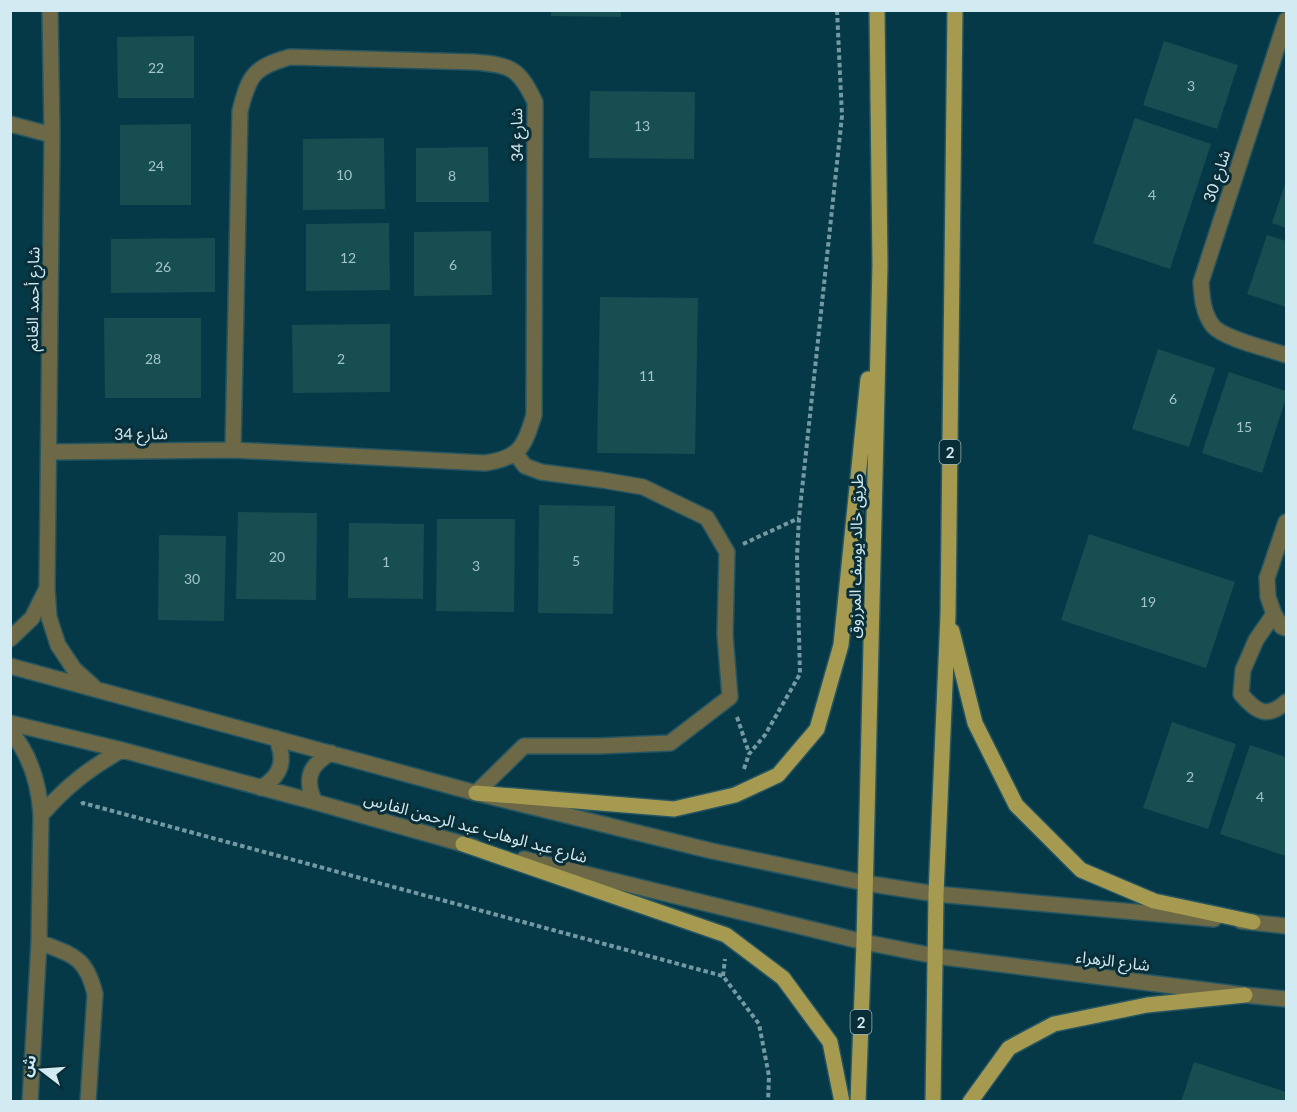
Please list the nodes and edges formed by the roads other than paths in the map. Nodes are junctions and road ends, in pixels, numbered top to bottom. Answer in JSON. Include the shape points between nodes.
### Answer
{"nodes":[{"id":1,"x":50,"y":10,"type":"edge"},
{"id":2,"x":877,"y":10,"type":"edge"},
{"id":3,"x":955,"y":10,"type":"edge"},
{"id":4,"x":1287,"y":20,"type":"edge"},
{"id":5,"x":10,"y":124,"type":"edge"},
{"id":6,"x":52,"y":135,"type":"junction"},
{"id":7,"x":880,"y":265,"type":"junction"},
{"id":8,"x":1287,"y":355,"type":"edge"},
{"id":9,"x":233,"y":450,"type":"junction"},
{"id":10,"x":49,"y":452,"type":"junction"},
{"id":11,"x":516,"y":454,"type":"junction"},
{"id":12,"x":1287,"y":522,"type":"edge"},
{"id":13,"x":48,"y":588,"type":"junction"},
{"id":14,"x":1274,"y":614,"type":"junction"},
{"id":15,"x":948,"y":615,"type":"junction"},
{"id":16,"x":1287,"y":628,"type":"edge"},
{"id":17,"x":10,"y":639,"type":"edge"},
{"id":18,"x":10,"y":666,"type":"edge"},
{"id":19,"x":95,"y":688,"type":"junction"},
{"id":20,"x":1287,"y":702,"type":"edge"},
{"id":21,"x":10,"y":723,"type":"edge"},
{"id":22,"x":10,"y":731,"type":"edge"},
{"id":23,"x":276,"y":738,"type":"junction"},
{"id":24,"x":122,"y":750,"type":"junction"},
{"id":25,"x":331,"y":753,"type":"junction"},
{"id":26,"x":261,"y":788,"type":"junction"},
{"id":27,"x":476,"y":793,"type":"junction"},
{"id":28,"x":315,"y":802,"type":"junction"},
{"id":29,"x":41,"y":815,"type":"junction"},
{"id":30,"x":463,"y":844,"type":"junction"},
{"id":31,"x":865,"y":883,"type":"junction"},
{"id":32,"x":936,"y":894,"type":"junction"},
{"id":33,"x":1253,"y":922,"type":"junction"},
{"id":34,"x":1287,"y":926,"type":"edge"},
{"id":35,"x":39,"y":942,"type":"junction"},
{"id":36,"x":864,"y":942,"type":"junction"},
{"id":37,"x":935,"y":956,"type":"junction"},
{"id":38,"x":1245,"y":995,"type":"junction"},
{"id":39,"x":1287,"y":999,"type":"edge"},
{"id":40,"x":30,"y":1101,"type":"edge"},
{"id":41,"x":87,"y":1101,"type":"edge"},
{"id":42,"x":842,"y":1101,"type":"edge"},
{"id":43,"x":858,"y":1101,"type":"edge"},
{"id":44,"x":933,"y":1101,"type":"edge"},
{"id":45,"x":970,"y":1101,"type":"edge"}],
"edges":[{"from":1,"to":6,"type":"street","name":"شارع أحمد الغانم"},
{"from":2,"to":7,"type":"main road","name":"طريق خالد يوسف المرزوق","number":"2"},
{"from":3,"to":15,"type":"main road","number":"2"},
{"from":4,"to":8,"type":"street","name":"شارع 30","via":[[1201,282],[1202,300],[1215,328],[1227,336]]},
{"from":5,"to":6,"type":"street"},
{"from":6,"to":10,"type":"street","name":"شارع أحمد الغانم"},
{"from":7,"to":27,"type":"main road","via":[[841,645],[817,729],[778,775],[735,795],[674,808]]},
{"from":7,"to":31,"type":"main road","name":"طريق خالد يوسف المرزوق","number":"2"},
{"from":9,"to":10,"type":"street","name":"شارع 34"},
{"from":9,"to":11,"type":"street","name":"شارع 34","via":[[485,463]]},
{"from":9,"to":11,"type":"street","name":"شارع 34","via":[[240,111],[254,74],[270,63],[290,57],[492,63],[511,69],[526,83],[535,102],[534,415]]},
{"from":10,"to":13,"type":"street","name":"شارع أحمد الغانم"},
{"from":11,"to":27,"type":"street","via":[[525,466],[541,472],[644,487],[706,518],[728,552],[725,635],[730,697],[670,743],[524,746]]},
{"from":12,"to":14,"type":"street","via":[[1267,578]]},
{"from":13,"to":17,"type":"street","name":"شارع أحمد الغانم","via":[[32,618]]},
{"from":13,"to":19,"type":"street","name":"شارع أحمد الغانم","via":[[49,617],[58,645],[74,669]]},
{"from":14,"to":16,"type":"street"},
{"from":14,"to":20,"type":"street","via":[[1256,640],[1243,670],[1241,694],[1251,706],[1265,712],[1278,710]]},
{"from":15,"to":32,"type":"main road","number":"2"},
{"from":15,"to":33,"type":"main road","via":[[975,723],[1016,805],[1081,870],[1154,901]]},
{"from":18,"to":19,"type":"street","name":"شارع عبد الوهاب عبد الرحمن الفارس"},
{"from":19,"to":23,"type":"street","name":"شارع عبد الوهاب عبد الرحمن الفارس"},
{"from":21,"to":24,"type":"street","name":"شارع عبد الوهاب عبد الرحمن الفارس"},
{"from":22,"to":29,"type":"street","via":[[31,765]]},
{"from":23,"to":25,"type":"street","name":"شارع عبد الوهاب عبد الرحمن الفارس"},
{"from":23,"to":26,"type":"street","via":[[281,749],[279,772]]},
{"from":24,"to":26,"type":"street","name":"شارع عبد الوهاب عبد الرحمن الفارس"},
{"from":24,"to":29,"type":"street","via":[[77,779]]},
{"from":25,"to":27,"type":"street","name":"شارع عبد الوهاب عبد الرحمن الفارس"},
{"from":25,"to":28,"type":"street","via":[[320,759],[309,780]]},
{"from":26,"to":28,"type":"street","name":"شارع عبد الوهاب عبد الرحمن الفارس"},
{"from":27,"to":31,"type":"street","name":"شارع عبد الوهاب عبد الرحمن الفارس","via":[[712,851]]},
{"from":28,"to":30,"type":"street","name":"شارع عبد الوهاب عبد الرحمن الفارس"},
{"from":29,"to":35,"type":"street"},
{"from":30,"to":36,"type":"street","name":"شارع عبد الوهاب عبد الرحمن الفارس"},
{"from":30,"to":42,"type":"main road","via":[[726,935],[783,978],[830,1042]]},
{"from":31,"to":32,"type":"street","name":"شارع عبد الوهاب عبد الرحمن الفارس"},
{"from":31,"to":36,"type":"main road","name":"طريق خالد يوسف المرزوق","number":"2"},
{"from":32,"to":33,"type":"street"},
{"from":32,"to":37,"type":"main road","number":"2"},
{"from":33,"to":34,"type":"street"},
{"from":35,"to":40,"type":"street"},
{"from":35,"to":41,"type":"street","via":[[66,952],[90,976],[95,994]]},
{"from":36,"to":37,"type":"street","name":"شارع عبد الوهاب عبد الرحمن الفارس"},
{"from":36,"to":43,"type":"main road","name":"طريق خالد يوسف المرزوق","number":"2"},
{"from":37,"to":38,"type":"street","name":"شارع الزهراء"},
{"from":37,"to":44,"type":"main road","number":"2"},
{"from":38,"to":39,"type":"street","name":"شارع الزهراء"},
{"from":38,"to":45,"type":"main road","via":[[1147,1005],[1054,1024],[1009,1048]]}]}
